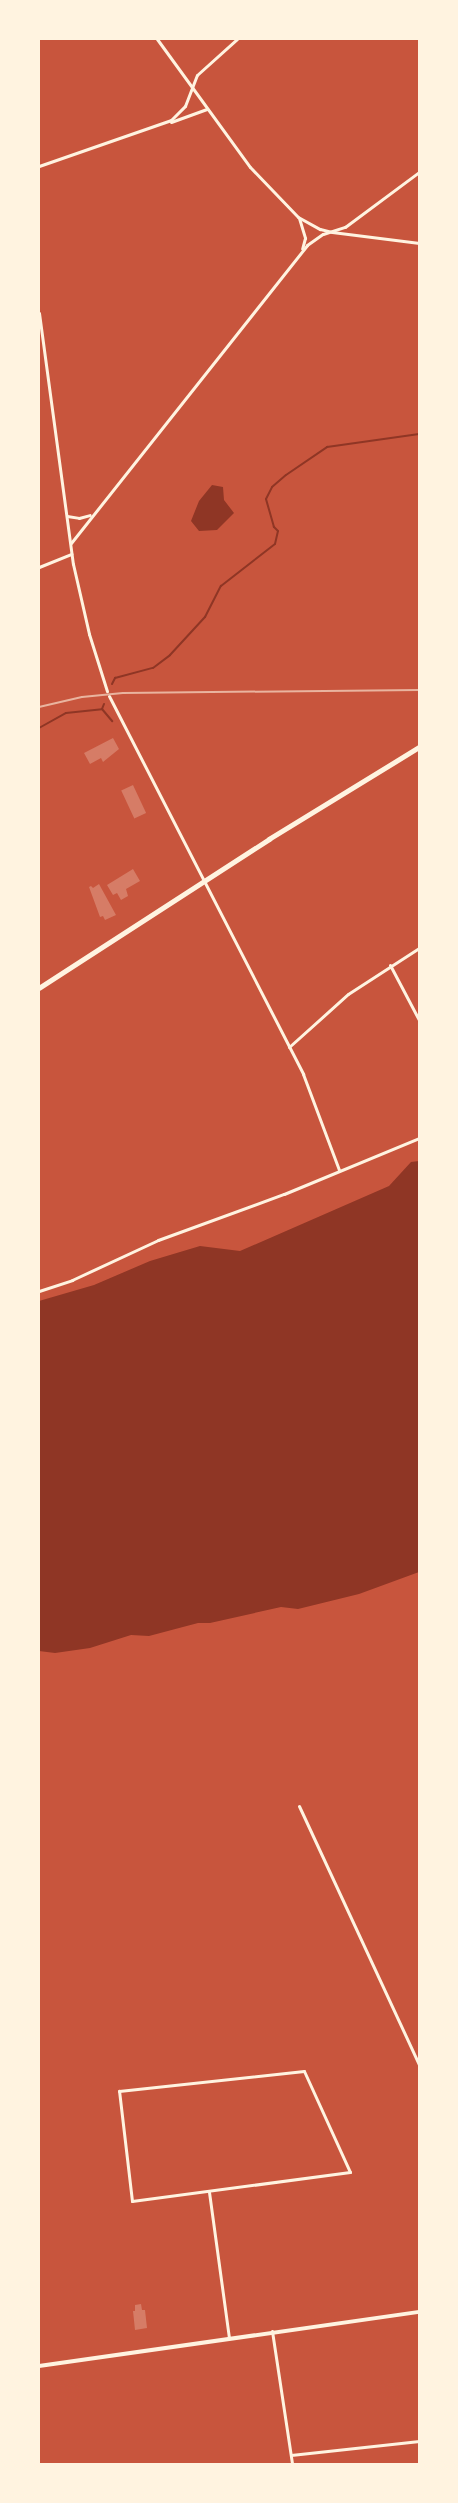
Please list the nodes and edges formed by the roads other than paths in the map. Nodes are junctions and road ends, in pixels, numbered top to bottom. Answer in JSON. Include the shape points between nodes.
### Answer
{"nodes":[{"id":1,"x":157,"y":39,"type":"edge"},
{"id":2,"x":237,"y":39,"type":"edge"},
{"id":3,"x":191,"y":87,"type":"junction"},
{"id":4,"x":207,"y":109,"type":"junction"},
{"id":5,"x":160,"y":126,"type":"junction"},
{"id":6,"x":39,"y":166,"type":"edge"},
{"id":7,"x":419,"y":172,"type":"edge"},
{"id":8,"x":298,"y":217,"type":"junction"},
{"id":9,"x":332,"y":232,"type":"junction"},
{"id":10,"x":419,"y":243,"type":"edge"},
{"id":11,"x":298,"y":256,"type":"junction"},
{"id":12,"x":39,"y":313,"type":"edge"},
{"id":13,"x":92,"y":514,"type":"junction"},
{"id":14,"x":68,"y":516,"type":"junction"},
{"id":15,"x":71,"y":543,"type":"junction"},
{"id":16,"x":72,"y":554,"type":"junction"},
{"id":17,"x":39,"y":567,"type":"edge"},
{"id":18,"x":107,"y":691,"type":"dead end"},
{"id":19,"x":109,"y":696,"type":"dead end"},
{"id":20,"x":419,"y":747,"type":"edge"},
{"id":21,"x":206,"y":880,"type":"junction"},
{"id":22,"x":419,"y":948,"type":"edge"},
{"id":23,"x":390,"y":965,"type":"junction"},
{"id":24,"x":39,"y":988,"type":"edge"},
{"id":25,"x":419,"y":1020,"type":"edge"},
{"id":26,"x":289,"y":1047,"type":"junction"},
{"id":27,"x":419,"y":1138,"type":"edge"},
{"id":28,"x":339,"y":1170,"type":"junction"},
{"id":29,"x":39,"y":1291,"type":"edge"},
{"id":30,"x":299,"y":1806,"type":"dead end"},
{"id":31,"x":419,"y":2065,"type":"edge"},
{"id":32,"x":209,"y":2192,"type":"junction"},
{"id":33,"x":419,"y":2312,"type":"edge"},
{"id":34,"x":272,"y":2331,"type":"junction"},
{"id":35,"x":229,"y":2337,"type":"junction"},
{"id":36,"x":39,"y":2366,"type":"edge"},
{"id":37,"x":419,"y":2441,"type":"edge"},
{"id":38,"x":291,"y":2455,"type":"junction"},
{"id":39,"x":292,"y":2464,"type":"edge"}],
"edges":[{"from":1,"to":3,"type":"street"},
{"from":2,"to":3,"type":"street","via":[[197,75]]},
{"from":3,"to":4,"type":"street"},
{"from":3,"to":5,"type":"street","via":[[185,106]]},
{"from":4,"to":5,"type":"street"},
{"from":4,"to":8,"type":"street","via":[[250,167]]},
{"from":5,"to":6,"type":"street"},
{"from":7,"to":9,"type":"street","via":[[357,219]]},
{"from":8,"to":9,"type":"street"},
{"from":8,"to":11,"type":"street","via":[[305,238]]},
{"from":9,"to":10,"type":"street"},
{"from":9,"to":11,"type":"street","via":[[315,239]]},
{"from":11,"to":13,"type":"street"},
{"from":12,"to":14,"type":"street"},
{"from":13,"to":14,"type":"street"},
{"from":13,"to":15,"type":"street"},
{"from":14,"to":15,"type":"street"},
{"from":15,"to":16,"type":"street"},
{"from":16,"to":17,"type":"street"},
{"from":16,"to":18,"type":"street","via":[[89,634]]},
{"from":19,"to":21,"type":"street"},
{"from":20,"to":21,"type":"main road"},
{"from":21,"to":24,"type":"main road"},
{"from":21,"to":26,"type":"street"},
{"from":22,"to":23,"type":"street"},
{"from":23,"to":25,"type":"street"},
{"from":23,"to":26,"type":"street","via":[[348,994]]},
{"from":26,"to":28,"type":"street"},
{"from":27,"to":28,"type":"street"},
{"from":28,"to":29,"type":"street"},
{"from":30,"to":31,"type":"street"},
{"from":32,"to":32,"type":"street","via":[[350,2172],[304,2071],[118,2091],[132,2201]]},
{"from":32,"to":35,"type":"street"},
{"from":33,"to":34,"type":"main road"},
{"from":34,"to":35,"type":"main road"},
{"from":34,"to":38,"type":"street"},
{"from":35,"to":36,"type":"main road"},
{"from":37,"to":38,"type":"street"},
{"from":38,"to":39,"type":"street"}]}
